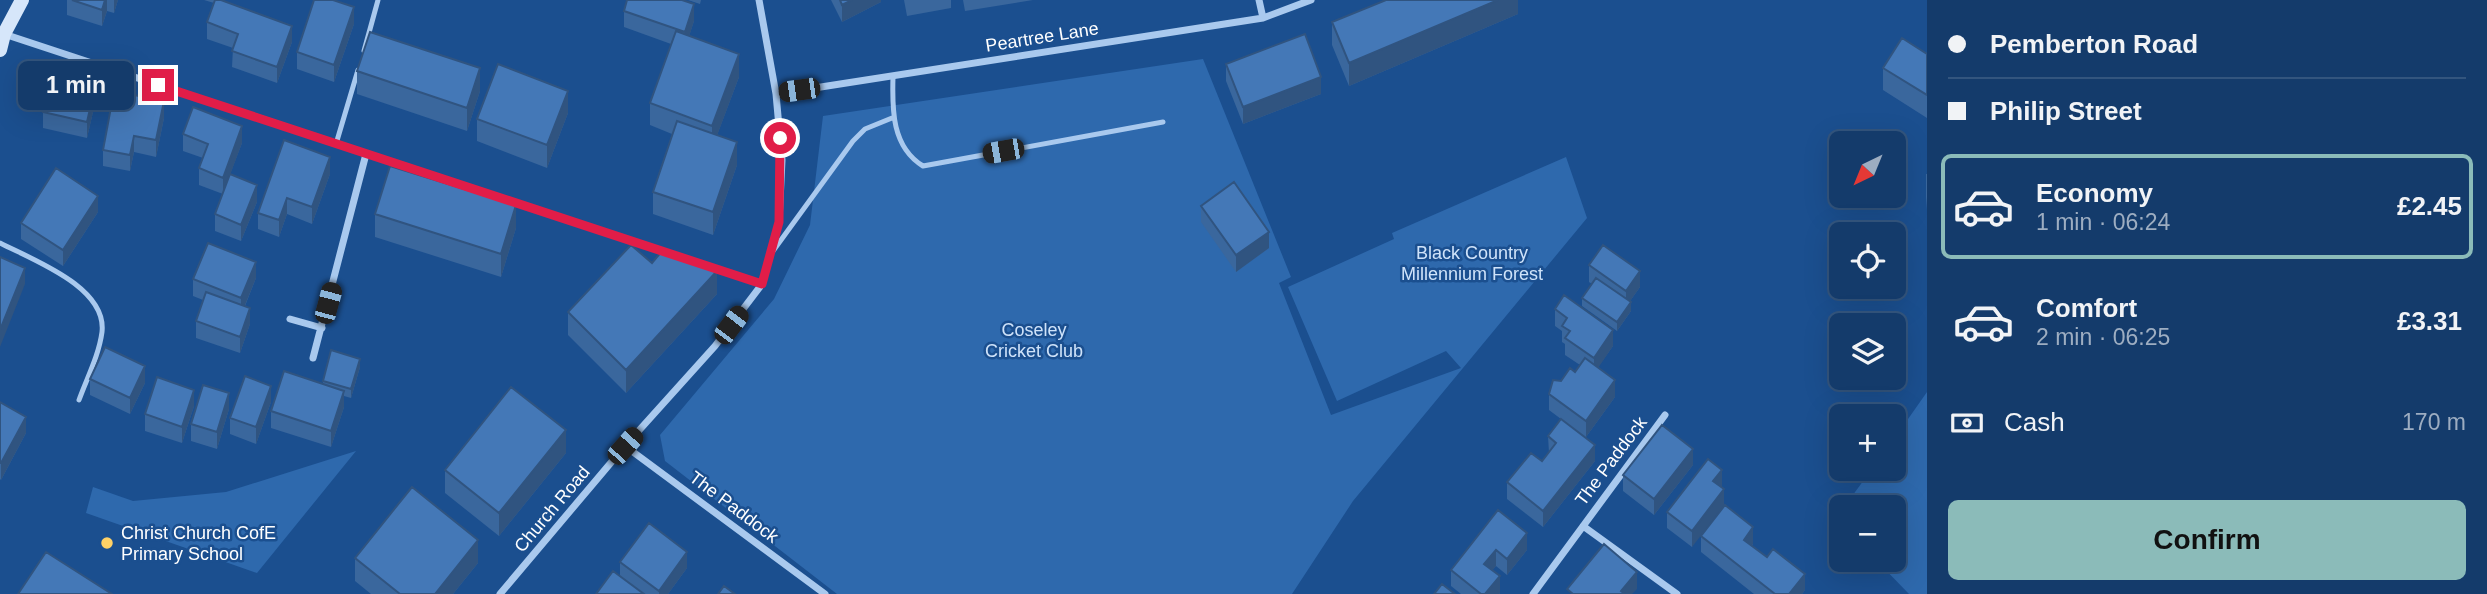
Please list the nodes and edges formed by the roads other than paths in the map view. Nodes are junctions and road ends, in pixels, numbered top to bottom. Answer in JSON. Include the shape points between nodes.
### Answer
{"nodes":[{"id":1,"x":22,"y":0,"type":"edge"},
{"id":2,"x":378,"y":0,"type":"edge"},
{"id":3,"x":759,"y":0,"type":"edge"},
{"id":4,"x":1259,"y":0,"type":"edge"},
{"id":5,"x":1311,"y":0,"type":"edge"},
{"id":6,"x":1263,"y":18,"type":"junction"},
{"id":7,"x":4,"y":34,"type":"junction"},
{"id":8,"x":0,"y":50,"type":"edge"},
{"id":9,"x":363,"y":52,"type":"edge"},
{"id":10,"x":359,"y":65,"type":"edge"},
{"id":11,"x":893,"y":77,"type":"junction"},
{"id":12,"x":776,"y":94,"type":"junction"},
{"id":13,"x":892,"y":118,"type":"junction"},
{"id":14,"x":1163,"y":122,"type":"dead end"},
{"id":15,"x":336,"y":144,"type":"junction"},
{"id":16,"x":366,"y":154,"type":"junction"},
{"id":17,"x":0,"y":243,"type":"edge"},
{"id":18,"x":770,"y":255,"type":"junction"},
{"id":19,"x":762,"y":284,"type":"junction"},
{"id":20,"x":290,"y":319,"type":"dead end"},
{"id":21,"x":322,"y":328,"type":"junction"},
{"id":22,"x":313,"y":358,"type":"dead end"},
{"id":23,"x":79,"y":400,"type":"dead end"},
{"id":24,"x":1665,"y":415,"type":"dead end"},
{"id":25,"x":625,"y":446,"type":"junction"},
{"id":26,"x":1583,"y":526,"type":"junction"},
{"id":27,"x":500,"y":594,"type":"edge"},
{"id":28,"x":825,"y":594,"type":"edge"},
{"id":29,"x":1533,"y":594,"type":"edge"},
{"id":30,"x":1677,"y":594,"type":"edge"}],
"edges":[{"from":1,"to":7,"type":"main road"},
{"from":2,"to":9,"type":"lane"},
{"from":3,"to":12,"type":"street"},
{"from":4,"to":6,"type":"street"},
{"from":5,"to":6,"type":"street","name":"Peartree Lane"},
{"from":6,"to":11,"type":"street","name":"Peartree Lane"},
{"from":7,"to":8,"type":"main road"},
{"from":7,"to":15,"type":"street"},
{"from":10,"to":15,"type":"lane"},
{"from":11,"to":12,"type":"street","name":"Peartree Lane"},
{"from":11,"to":13,"type":"lane"},
{"from":12,"to":18,"type":"street","via":[[782,160],[779,222]]},
{"from":13,"to":14,"type":"lane","via":[[909,158],[923,166]]},
{"from":13,"to":18,"type":"lane","via":[[865,129],[853,141]]},
{"from":15,"to":16,"type":"street"},
{"from":16,"to":19,"type":"street"},
{"from":16,"to":21,"type":"street"},
{"from":17,"to":23,"type":"lane","via":[[75,283],[99,311],[102,330]]},
{"from":18,"to":19,"type":"street"},
{"from":19,"to":25,"type":"street","name":"Church Road","via":[[715,346]]},
{"from":20,"to":21,"type":"street"},
{"from":21,"to":22,"type":"street"},
{"from":24,"to":26,"type":"street","name":"The Paddock"},
{"from":25,"to":27,"type":"street","name":"Church Road"},
{"from":25,"to":28,"type":"street","name":"The Paddock"},
{"from":26,"to":29,"type":"street","name":"The Paddock"},
{"from":26,"to":30,"type":"street","name":"The Paddock"}]}
